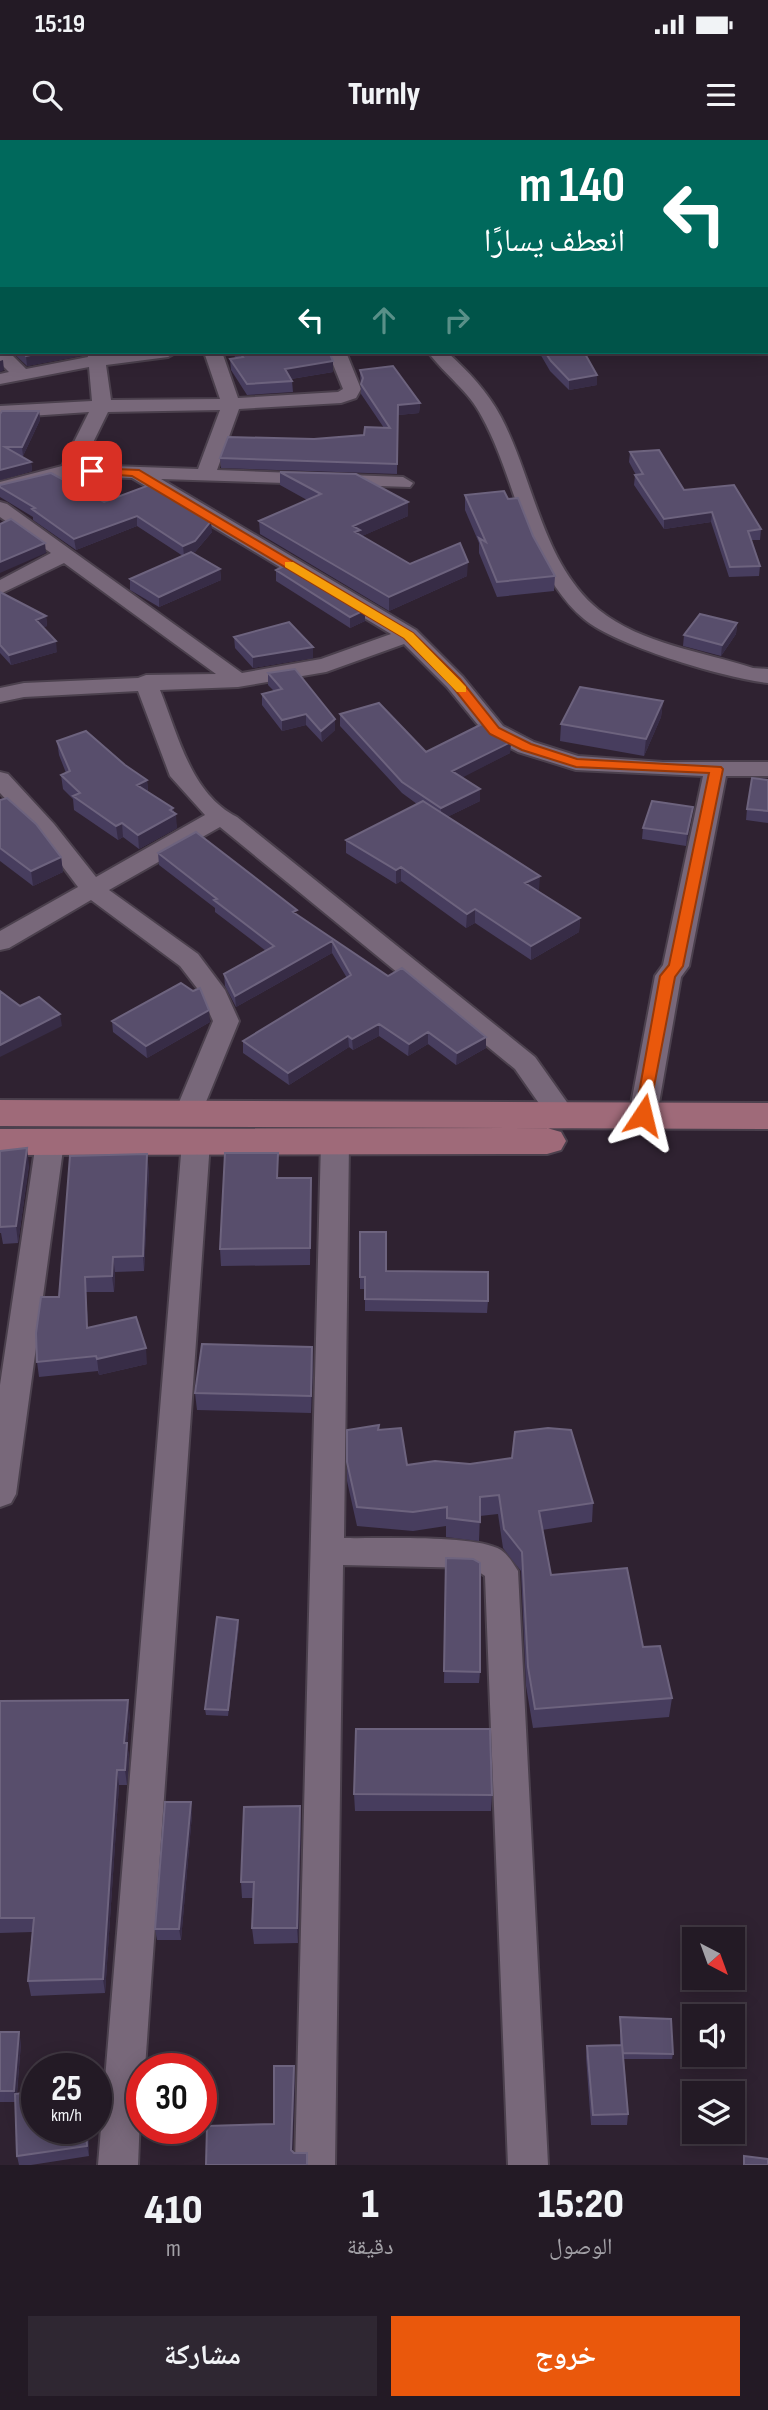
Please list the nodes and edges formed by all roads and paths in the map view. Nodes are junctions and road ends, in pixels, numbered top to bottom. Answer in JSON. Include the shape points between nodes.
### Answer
{"nodes":[{"id":1,"x":1,"y":354,"type":"edge"},
{"id":2,"x":132,"y":354,"type":"edge"},
{"id":3,"x":214,"y":354,"type":"edge"},
{"id":4,"x":338,"y":354,"type":"edge"},
{"id":5,"x":439,"y":354,"type":"edge"},
{"id":6,"x":97,"y":356,"type":"edge"},
{"id":7,"x":22,"y":375,"type":"junction"},
{"id":8,"x":0,"y":379,"type":"edge"},
{"id":9,"x":102,"y":404,"type":"junction"},
{"id":10,"x":231,"y":404,"type":"junction"},
{"id":11,"x":0,"y":412,"type":"edge"},
{"id":12,"x":70,"y":470,"type":"junction"},
{"id":13,"x":135,"y":472,"type":"junction"},
{"id":14,"x":206,"y":475,"type":"junction"},
{"id":15,"x":403,"y":483,"type":"dead end"},
{"id":16,"x":0,"y":488,"type":"edge"},
{"id":17,"x":0,"y":508,"type":"edge"},
{"id":18,"x":65,"y":554,"type":"junction"},
{"id":19,"x":0,"y":588,"type":"edge"},
{"id":20,"x":408,"y":635,"type":"junction"},
{"id":21,"x":768,"y":676,"type":"edge"},
{"id":22,"x":238,"y":681,"type":"junction"},
{"id":23,"x":146,"y":682,"type":"junction"},
{"id":24,"x":0,"y":695,"type":"edge"},
{"id":25,"x":716,"y":769,"type":"junction"},
{"id":26,"x":768,"y":769,"type":"edge"},
{"id":27,"x":0,"y":779,"type":"edge"},
{"id":28,"x":219,"y":817,"type":"junction"},
{"id":29,"x":92,"y":888,"type":"junction"},
{"id":30,"x":0,"y":942,"type":"edge"},
{"id":31,"x":0,"y":1113,"type":"edge"},
{"id":32,"x":562,"y":1115,"type":"junction"},
{"id":33,"x":643,"y":1115,"type":"junction"},
{"id":34,"x":768,"y":1116,"type":"edge"},
{"id":35,"x":192,"y":1127,"type":"junction"},
{"id":36,"x":768,"y":1140,"type":"edge"},
{"id":37,"x":0,"y":1142,"type":"edge"},
{"id":38,"x":50,"y":1142,"type":"junction"},
{"id":39,"x":335,"y":1142,"type":"junction"},
{"id":40,"x":0,"y":1493,"type":"edge"},
{"id":41,"x":328,"y":1551,"type":"junction"},
{"id":42,"x":118,"y":2165,"type":"edge"},
{"id":43,"x":316,"y":2165,"type":"edge"},
{"id":44,"x":528,"y":2165,"type":"edge"}],
"edges":[{"from":1,"to":7,"type":"street"},
{"from":2,"to":6,"type":"street"},
{"from":3,"to":10,"type":"street"},
{"from":4,"to":10,"type":"street","via":[[352,388],[349,394]]},
{"from":5,"to":21,"type":"street","via":[[467,380],[492,417],[556,575],[592,615],[634,637]]},
{"from":6,"to":7,"type":"street"},
{"from":6,"to":9,"type":"street"},
{"from":7,"to":8,"type":"street"},
{"from":9,"to":10,"type":"street"},
{"from":9,"to":11,"type":"street"},
{"from":9,"to":12,"type":"street"},
{"from":10,"to":14,"type":"street"},
{"from":12,"to":13,"type":"street"},
{"from":12,"to":16,"type":"street"},
{"from":13,"to":14,"type":"street"},
{"from":13,"to":20,"type":"street"},
{"from":14,"to":15,"type":"street"},
{"from":17,"to":18,"type":"street"},
{"from":18,"to":19,"type":"street"},
{"from":18,"to":22,"type":"street"},
{"from":20,"to":22,"type":"street","via":[[326,665]]},
{"from":20,"to":25,"type":"street","via":[[495,731],[526,747],[576,763]]},
{"from":22,"to":23,"type":"street"},
{"from":23,"to":24,"type":"street"},
{"from":23,"to":28,"type":"street","via":[[182,776]]},
{"from":25,"to":26,"type":"street"},
{"from":25,"to":33,"type":"street","via":[[676,966],[668,976]]},
{"from":27,"to":29,"type":"street"},
{"from":28,"to":29,"type":"street"},
{"from":28,"to":32,"type":"street","via":[[525,1063]]},
{"from":29,"to":30,"type":"street"},
{"from":29,"to":35,"type":"street","via":[[189,960],[212,990],[226,1021]]},
{"from":31,"to":35,"type":"main road"},
{"from":32,"to":33,"type":"main road"},
{"from":32,"to":35,"type":"main road"},
{"from":33,"to":34,"type":"main road"},
{"from":35,"to":38,"type":"main road"},
{"from":35,"to":39,"type":"main road"},
{"from":35,"to":42,"type":"street"},
{"from":36,"to":39,"type":"main road"},
{"from":37,"to":38,"type":"main road"},
{"from":38,"to":40,"type":"street"},
{"from":39,"to":41,"type":"street"},
{"from":41,"to":43,"type":"street"},
{"from":41,"to":44,"type":"street","via":[[473,1555],[488,1559],[501,1571]]}]}
